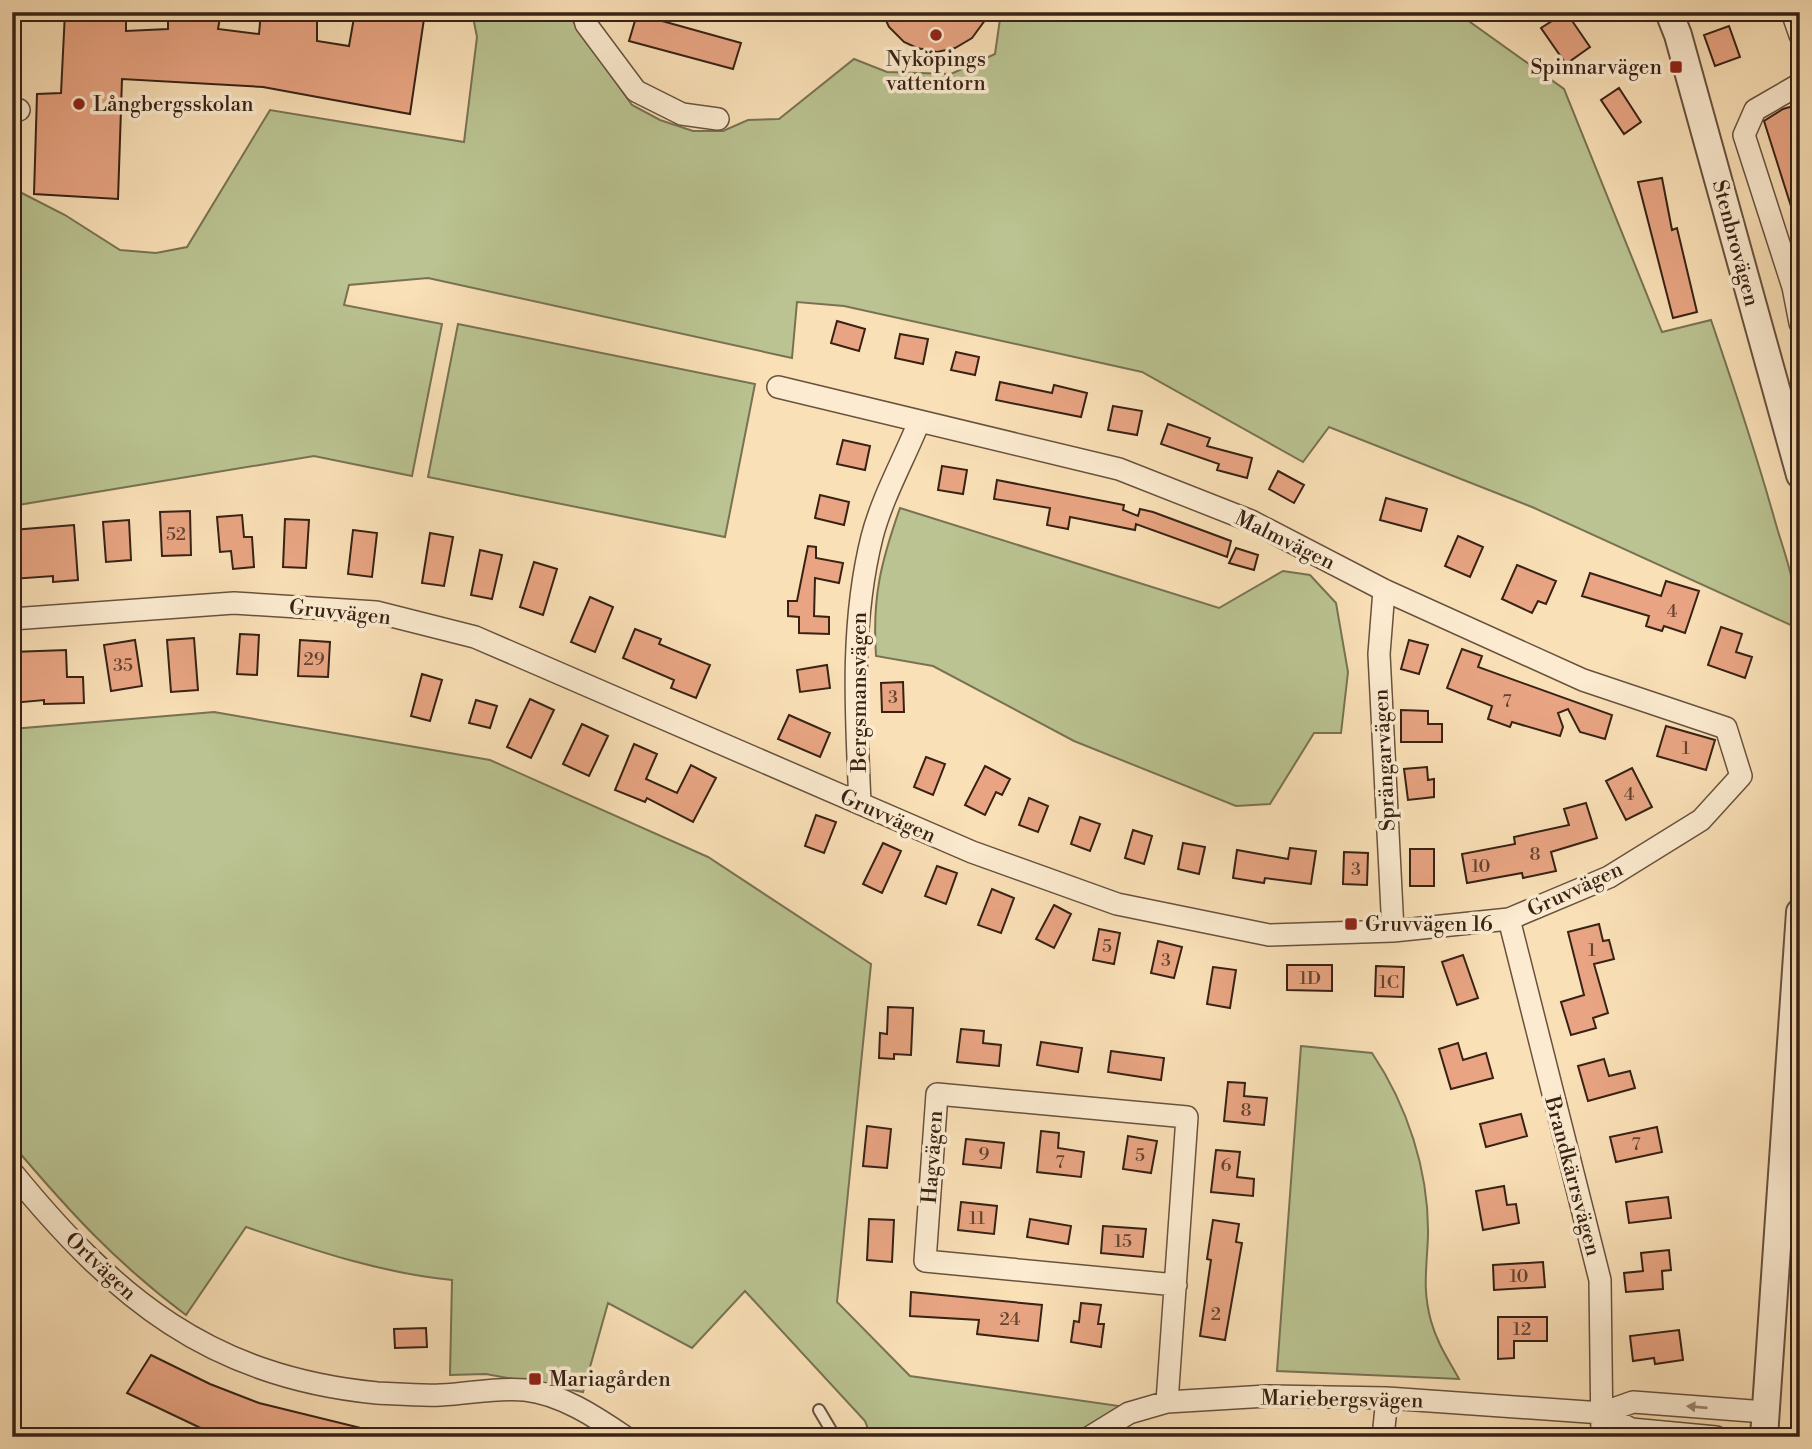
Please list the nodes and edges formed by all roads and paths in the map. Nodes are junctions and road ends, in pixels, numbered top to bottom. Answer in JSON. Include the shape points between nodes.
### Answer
{"nodes":[{"id":1,"x":583,"y":12,"type":"edge"},
{"id":2,"x":1669,"y":12,"type":"edge"},
{"id":3,"x":1792,"y":12,"type":"edge"},
{"id":4,"x":1800,"y":35,"type":"edge"},
{"id":5,"x":1800,"y":84,"type":"edge"},
{"id":6,"x":718,"y":119,"type":"dead end"},
{"id":7,"x":1797,"y":286,"type":"edge"},
{"id":8,"x":1800,"y":323,"type":"edge"},
{"id":9,"x":778,"y":387,"type":"dead end"},
{"id":10,"x":919,"y":422,"type":"junction"},
{"id":11,"x":1800,"y":475,"type":"edge"},
{"id":12,"x":1384,"y":590,"type":"junction"},
{"id":13,"x":12,"y":619,"type":"edge"},
{"id":14,"x":1741,"y":776,"type":"joint"},
{"id":15,"x":860,"y":803,"type":"junction"},
{"id":16,"x":1800,"y":912,"type":"edge"},
{"id":17,"x":1509,"y":919,"type":"junction"},
{"id":18,"x":1393,"y":931,"type":"junction"},
{"id":19,"x":12,"y":1172,"type":"edge"},
{"id":20,"x":1176,"y":1285,"type":"junction"},
{"id":21,"x":1387,"y":1398,"type":"junction"},
{"id":22,"x":1167,"y":1402,"type":"junction"},
{"id":23,"x":819,"y":1410,"type":"dead end"},
{"id":24,"x":1602,"y":1413,"type":"junction"},
{"id":25,"x":1765,"y":1424,"type":"edge"},
{"id":26,"x":625,"y":1437,"type":"edge"},
{"id":27,"x":835,"y":1437,"type":"edge"},
{"id":28,"x":1090,"y":1437,"type":"edge"},
{"id":29,"x":1383,"y":1437,"type":"edge"},
{"id":30,"x":1602,"y":1437,"type":"edge"},
{"id":31,"x":1716,"y":1437,"type":"edge"}],
"edges":[{"from":1,"to":6,"type":"street","via":[[586,24],[636,91],[682,114]]},
{"from":2,"to":11,"type":"street","name":"Stenbrovägen"},
{"from":3,"to":4,"type":"street"},
{"from":5,"to":7,"type":"street","via":[[1755,110],[1744,135]]},
{"from":7,"to":8,"type":"street"},
{"from":9,"to":10,"type":"street","name":"Malmvägen"},
{"from":10,"to":12,"type":"street","name":"Malmvägen","via":[[1118,469],[1251,520]]},
{"from":10,"to":15,"type":"street","name":"Bergsmansvägen","via":[[873,534],[857,608]]},
{"from":12,"to":14,"type":"street","name":"Malmvägen","via":[[1583,680],[1726,728]]},
{"from":12,"to":18,"type":"street","name":"Sprängarvägen","via":[[1379,654]]},
{"from":13,"to":15,"type":"street","name":"Gruvvägen","via":[[234,603],[376,612],[475,638]]},
{"from":14,"to":17,"type":"street","name":"Gruvvägen","via":[[1701,820],[1609,877]]},
{"from":15,"to":18,"type":"street","name":"Gruvvägen","via":[[972,852],[1117,904],[1269,935]]},
{"from":16,"to":25,"type":"street"},
{"from":17,"to":18,"type":"street","name":"Gruvvägen"},
{"from":17,"to":24,"type":"street","name":"Brandkärrsvägen","via":[[1600,1280]]},
{"from":19,"to":26,"type":"street","name":"Ortvägen","via":[[45,1212],[126,1292],[164,1323],[240,1362],[280,1376],[364,1391],[440,1395],[526,1390],[577,1408]]},
{"from":20,"to":20,"type":"street","name":"Hagvägen","via":[[1187,1117],[937,1094],[925,1261]]},
{"from":20,"to":22,"type":"street","name":"Hagvägen"},
{"from":21,"to":22,"type":"street","name":"Mariebergsvägen","via":[[1267,1396]]},
{"from":21,"to":24,"type":"street","name":"Mariebergsvägen"},
{"from":21,"to":29,"type":"street"},
{"from":22,"to":28,"type":"street","name":"Mariebergsvägen","via":[[1129,1413]]},
{"from":23,"to":27,"type":"lane"},
{"from":25,"to":24,"type":"street","name":"Mariebergsvägen","one_way":true,"via":[[1633,1402]]},
{"from":24,"to":30,"type":"street","name":"Brandkärrsvägen"},
{"from":24,"to":31,"type":"street","name":"Mariebergsvägen","via":[[1631,1429]]}]}
